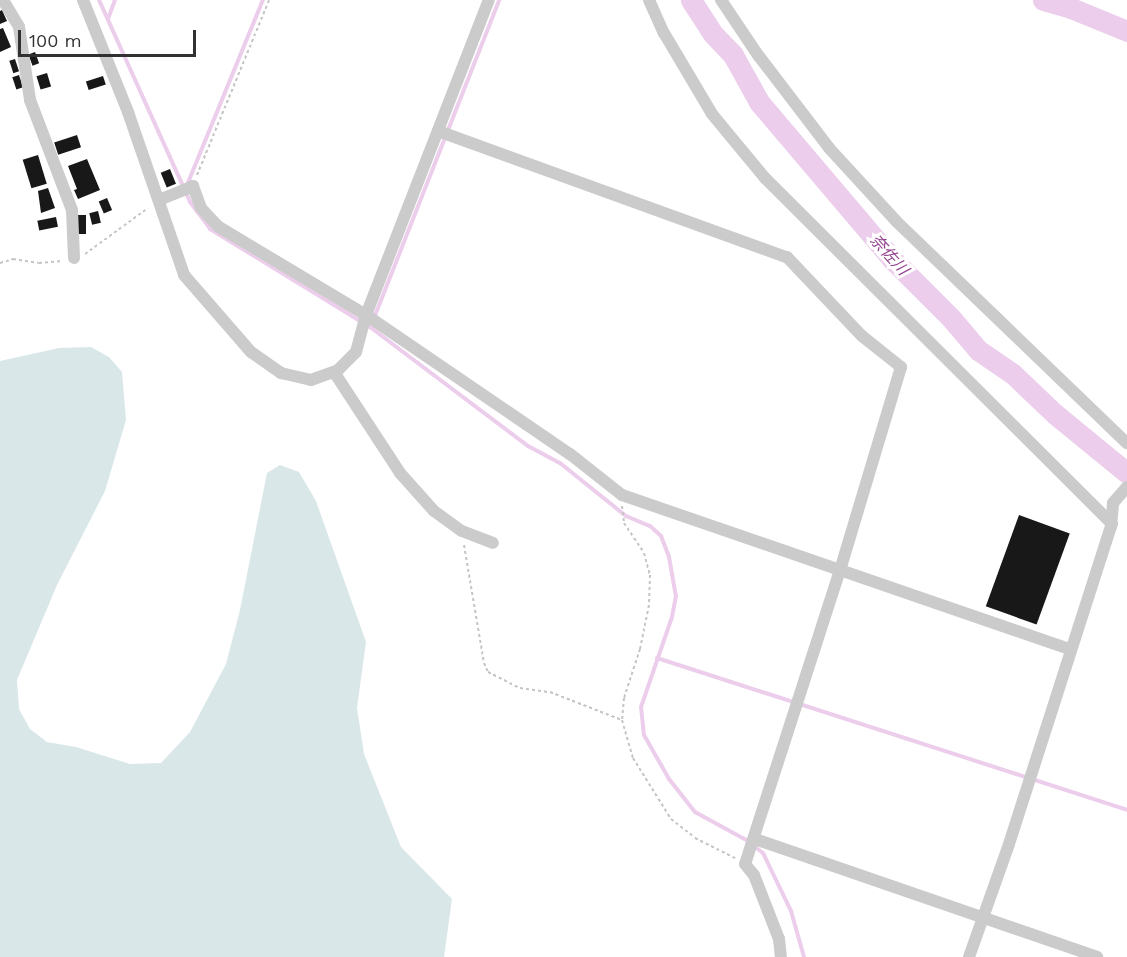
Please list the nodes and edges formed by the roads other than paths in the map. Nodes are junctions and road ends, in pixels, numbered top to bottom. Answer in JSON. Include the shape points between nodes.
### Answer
{"nodes":[{"id":1,"x":3,"y":0,"type":"edge"},
{"id":2,"x":83,"y":0,"type":"edge"},
{"id":3,"x":489,"y":0,"type":"edge"},
{"id":4,"x":649,"y":0,"type":"edge"},
{"id":5,"x":721,"y":0,"type":"edge"},
{"id":6,"x":438,"y":131,"type":"junction"},
{"id":7,"x":159,"y":200,"type":"junction"},
{"id":8,"x":74,"y":258,"type":"road end"},
{"id":9,"x":366,"y":315,"type":"junction"},
{"id":10,"x":334,"y":372,"type":"junction"},
{"id":11,"x":1127,"y":442,"type":"edge"},
{"id":12,"x":1127,"y":487,"type":"edge"},
{"id":13,"x":1112,"y":524,"type":"junction"},
{"id":14,"x":492,"y":543,"type":"dead end"},
{"id":15,"x":840,"y":570,"type":"junction"},
{"id":16,"x":1071,"y":650,"type":"junction"},
{"id":17,"x":755,"y":839,"type":"junction"},
{"id":18,"x":983,"y":917,"type":"junction"},
{"id":19,"x":781,"y":957,"type":"edge"},
{"id":20,"x":969,"y":957,"type":"edge"},
{"id":21,"x":1097,"y":957,"type":"edge"}],
"edges":[{"from":1,"to":8,"type":"street","via":[[19,27],[30,100],[72,210]]},
{"from":2,"to":7,"type":"street"},
{"from":3,"to":6,"type":"street"},
{"from":4,"to":13,"type":"street","via":[[712,114],[765,178]]},
{"from":5,"to":11,"type":"street","via":[[801,113],[843,164],[897,222]]},
{"from":6,"to":9,"type":"street"},
{"from":6,"to":15,"type":"street","via":[[787,257],[846,321],[901,367]]},
{"from":7,"to":9,"type":"street","via":[[193,186],[201,208],[219,227]]},
{"from":7,"to":10,"type":"street","via":[[184,275],[251,352],[281,373],[297,378],[311,380]]},
{"from":9,"to":10,"type":"street","via":[[356,352]]},
{"from":9,"to":15,"type":"street","via":[[570,454],[622,495]]},
{"from":10,"to":14,"type":"street","via":[[400,473],[434,510],[462,531]]},
{"from":12,"to":13,"type":"street","via":[[1113,503]]},
{"from":13,"to":16,"type":"street"},
{"from":15,"to":16,"type":"street"},
{"from":15,"to":17,"type":"street"},
{"from":16,"to":18,"type":"street"},
{"from":17,"to":18,"type":"street"},
{"from":17,"to":19,"type":"street","via":[[745,864],[754,875],[779,939]]},
{"from":18,"to":20,"type":"street"},
{"from":18,"to":21,"type":"street"}]}
